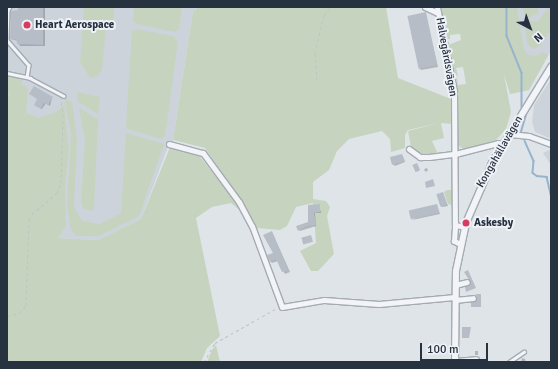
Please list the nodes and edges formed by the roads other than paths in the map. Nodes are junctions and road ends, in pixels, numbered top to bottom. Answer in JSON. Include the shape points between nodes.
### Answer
{"nodes":[{"id":1,"x":10,"y":7,"type":"edge"},
{"id":2,"x":425,"y":7,"type":"edge"},
{"id":3,"x":437,"y":7,"type":"edge"},
{"id":4,"x":438,"y":13,"type":"junction"},
{"id":5,"x":551,"y":67,"type":"edge"},
{"id":6,"x":7,"y":73,"type":"edge"},
{"id":7,"x":27,"y":77,"type":"junction"},
{"id":8,"x":64,"y":96,"type":"dead end"},
{"id":9,"x":510,"y":134,"type":"junction"},
{"id":10,"x":169,"y":144,"type":"dead end"},
{"id":11,"x":551,"y":144,"type":"edge"},
{"id":12,"x":503,"y":145,"type":"junction"},
{"id":13,"x":409,"y":149,"type":"dead end"},
{"id":14,"x":455,"y":154,"type":"junction"},
{"id":15,"x":454,"y":225,"type":"junction"},
{"id":16,"x":465,"y":227,"type":"junction"},
{"id":17,"x":460,"y":244,"type":"junction"},
{"id":18,"x":467,"y":282,"type":"dead end"},
{"id":19,"x":455,"y":285,"type":"junction"},
{"id":20,"x":455,"y":298,"type":"junction"},
{"id":21,"x":473,"y":298,"type":"dead end"},
{"id":22,"x":524,"y":352,"type":"dead end"},
{"id":23,"x":476,"y":359,"type":"dead end"},
{"id":24,"x":455,"y":362,"type":"edge"},
{"id":25,"x":509,"y":362,"type":"edge"}],
"edges":[{"from":1,"to":7,"type":"lane","via":[[7,40],[29,65]]},
{"from":2,"to":4,"type":"street"},
{"from":3,"to":4,"type":"street","name":"Halvegårdsvägen"},
{"from":4,"to":14,"type":"street","name":"Halvegårdsvägen","via":[[454,91]]},
{"from":5,"to":9,"type":"street","name":"Kongahällavägen"},
{"from":6,"to":7,"type":"lane"},
{"from":7,"to":8,"type":"lane"},
{"from":9,"to":11,"type":"street","via":[[529,136]]},
{"from":9,"to":12,"type":"street","name":"Kongahällavägen"},
{"from":10,"to":20,"type":"street","via":[[203,153],[239,202],[252,226],[282,307],[324,300],[378,304]]},
{"from":12,"to":14,"type":"street","via":[[498,143]]},
{"from":12,"to":16,"type":"street","name":"Kongahällavägen","via":[[481,184]]},
{"from":13,"to":14,"type":"street","via":[[420,157]]},
{"from":14,"to":15,"type":"street","name":"Halvegårdsvägen"},
{"from":15,"to":16,"type":"street"},
{"from":15,"to":17,"type":"street","name":"Halvegårdsvägen","via":[[454,241]]},
{"from":16,"to":17,"type":"street","name":"Kongahällavägen"},
{"from":17,"to":19,"type":"street","name":"Kongahällavägen"},
{"from":18,"to":19,"type":"street"},
{"from":19,"to":20,"type":"street","name":"Kongahällavägen"},
{"from":20,"to":21,"type":"street"},
{"from":20,"to":24,"type":"street","name":"Kongahällavägen"},
{"from":22,"to":25,"type":"lane"},
{"from":23,"to":24,"type":"street"}]}
